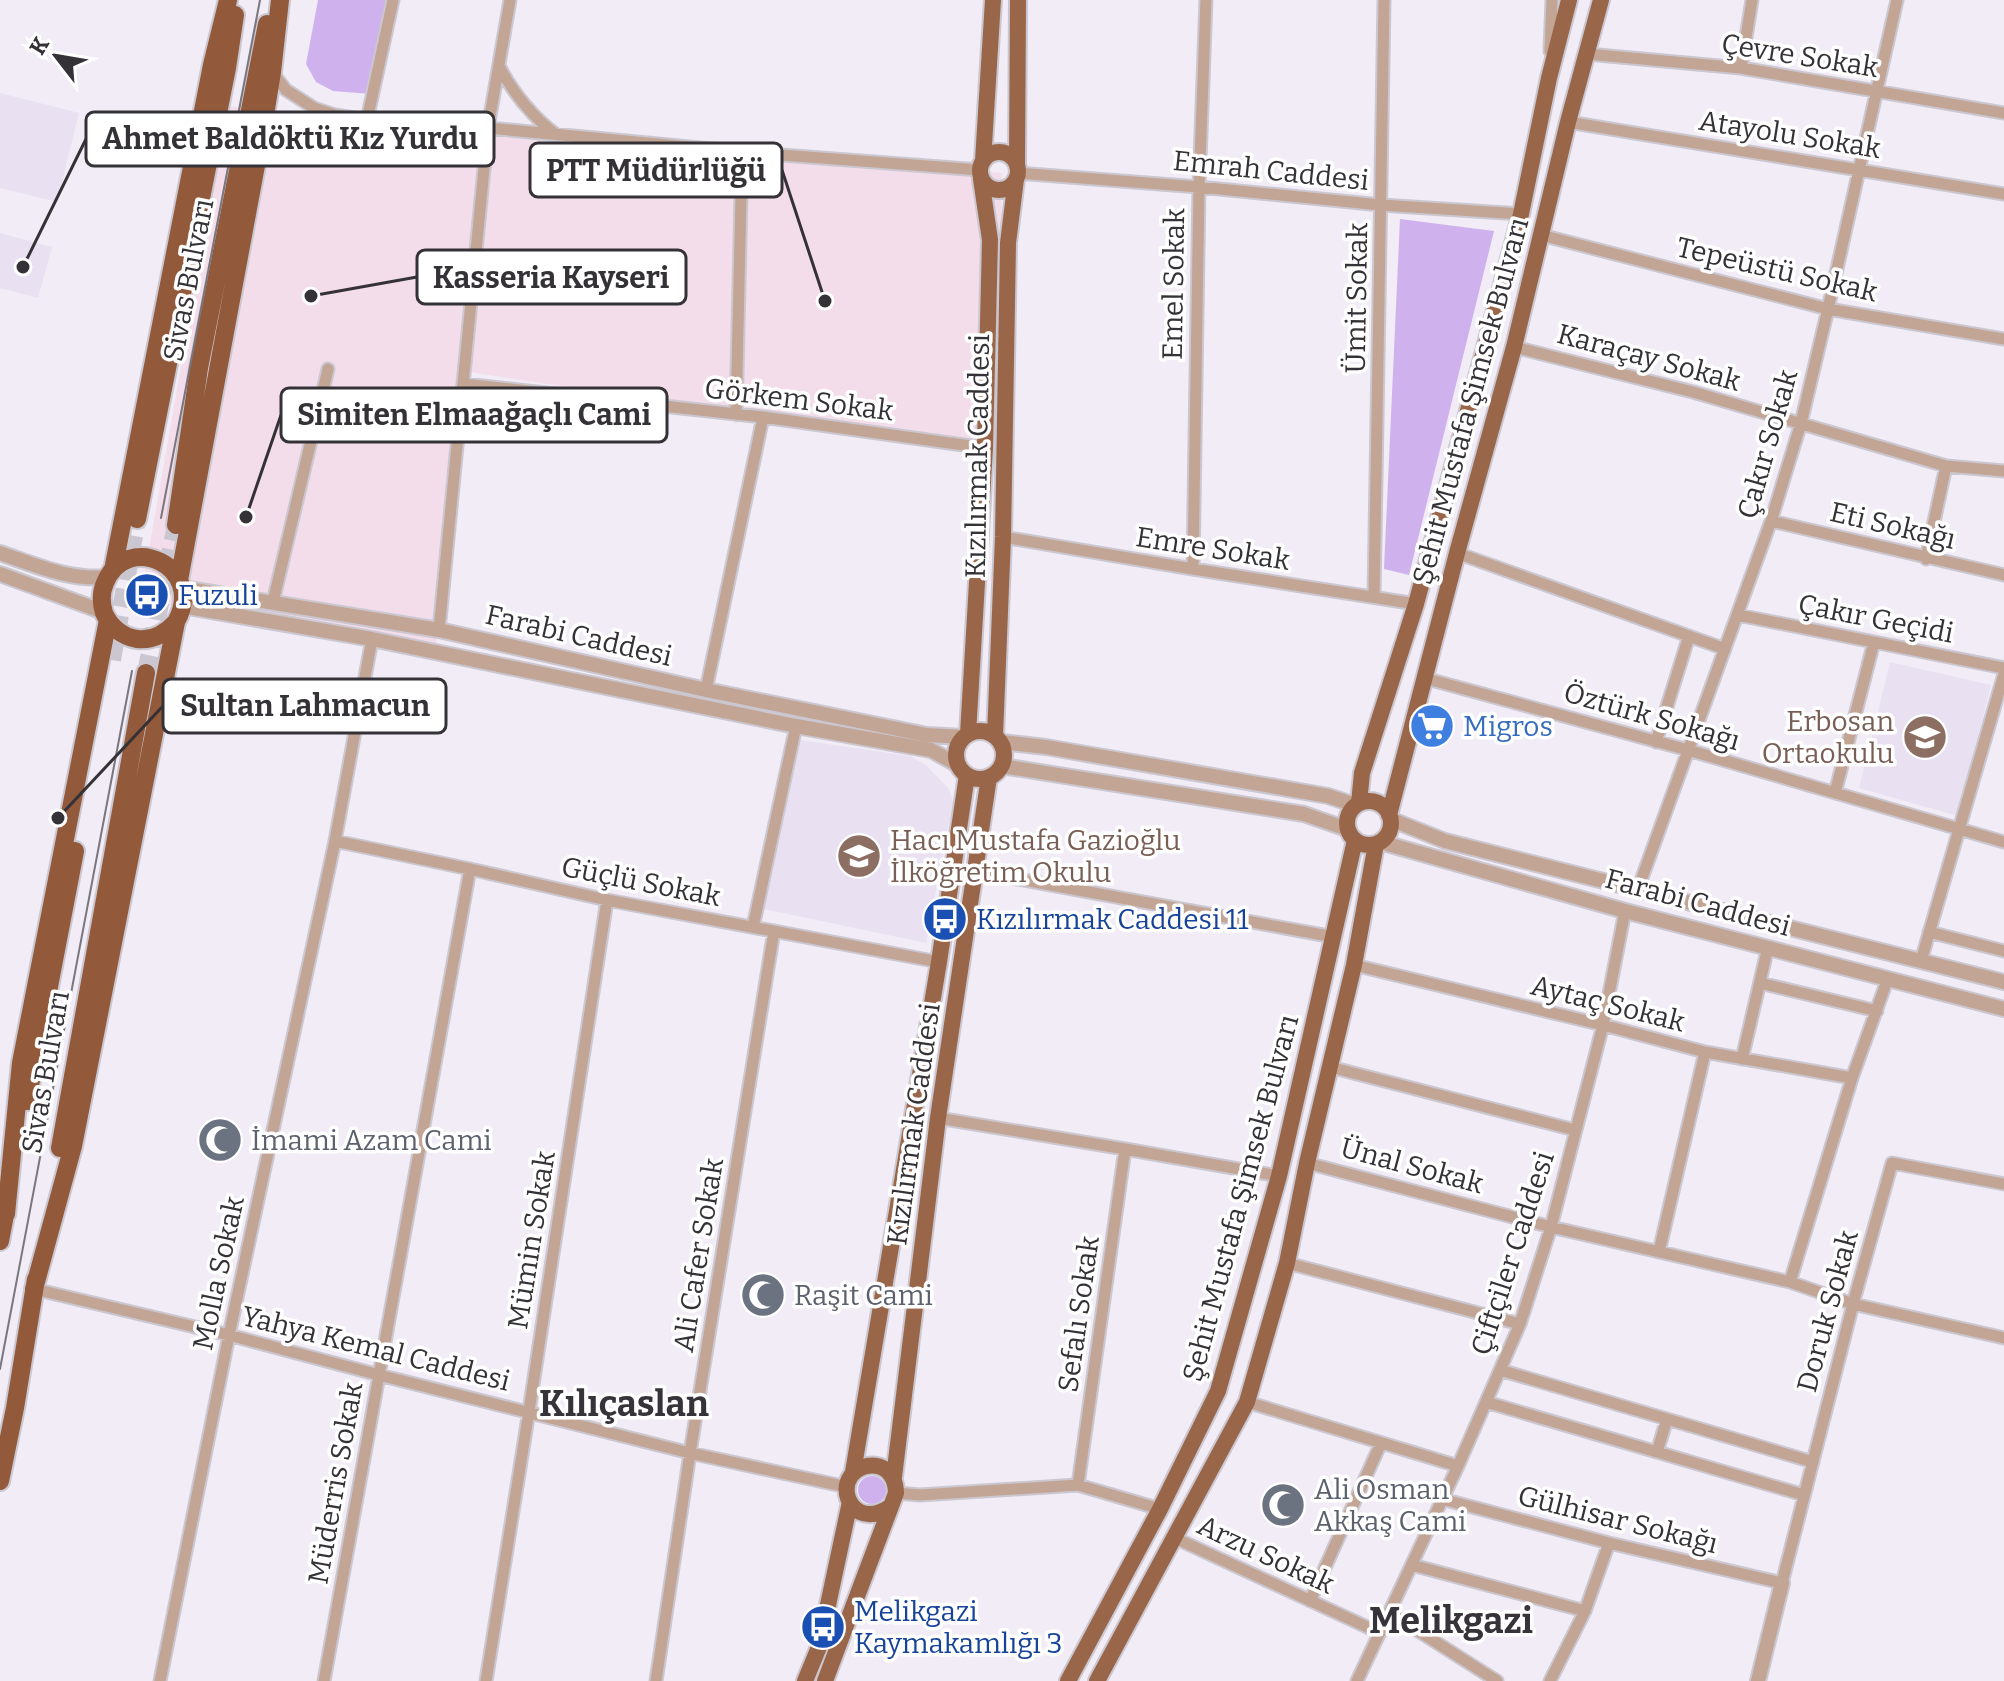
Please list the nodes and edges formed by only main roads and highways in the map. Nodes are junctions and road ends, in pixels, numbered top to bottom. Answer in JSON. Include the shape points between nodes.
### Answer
{"nodes":[{"id":1,"x":228,"y":0,"type":"edge"},
{"id":2,"x":237,"y":0,"type":"edge"},
{"id":3,"x":272,"y":0,"type":"edge"},
{"id":4,"x":280,"y":0,"type":"edge"},
{"id":5,"x":993,"y":0,"type":"edge"},
{"id":6,"x":1018,"y":0,"type":"edge"},
{"id":7,"x":1569,"y":0,"type":"edge"},
{"id":8,"x":1601,"y":0,"type":"edge"},
{"id":9,"x":981,"y":170,"type":"junction"},
{"id":10,"x":1017,"y":173,"type":"junction"},
{"id":11,"x":137,"y":519,"type":"tunnel mouth"},
{"id":12,"x":176,"y":525,"type":"tunnel mouth"},
{"id":13,"x":110,"y":573,"type":"junction"},
{"id":14,"x":180,"y":599,"type":"junction"},
{"id":15,"x":106,"y":616,"type":"junction"},
{"id":16,"x":112,"y":660,"type":"tunnel mouth"},
{"id":17,"x":146,"y":673,"type":"tunnel mouth"},
{"id":18,"x":966,"y":735,"type":"junction"},
{"id":19,"x":998,"y":739,"type":"junction"},
{"id":20,"x":963,"y":770,"type":"junction"},
{"id":21,"x":995,"y":772,"type":"junction"},
{"id":22,"x":1357,"y":804,"type":"junction"},
{"id":23,"x":1390,"y":817,"type":"junction"},
{"id":24,"x":1351,"y":835,"type":"junction"},
{"id":25,"x":1378,"y":843,"type":"junction"},
{"id":26,"x":6,"y":1214,"type":"junction"},
{"id":27,"x":0,"y":1241,"type":"edge"},
{"id":28,"x":34,"y":1289,"type":"junction"},
{"id":29,"x":0,"y":1481,"type":"edge"},
{"id":30,"x":850,"y":1487,"type":"junction"},
{"id":31,"x":893,"y":1492,"type":"junction"},
{"id":32,"x":805,"y":1681,"type":"edge"},
{"id":33,"x":825,"y":1681,"type":"edge"},
{"id":34,"x":1068,"y":1681,"type":"edge"},
{"id":35,"x":1097,"y":1681,"type":"edge"}],
"edges":[{"from":1,"to":13,"type":"highway"},
{"from":2,"to":11,"type":"highway","name":"Sivas Bulvarı"},
{"from":3,"to":12,"type":"highway","name":"Sivas Bulvarı","via":[[199,368]]},
{"from":4,"to":14,"type":"highway","via":[[262,133]]},
{"from":5,"to":9,"type":"main road","name":"Kızılırmak Caddesi"},
{"from":6,"to":10,"type":"main road","name":"Kızılırmak Caddesi"},
{"from":7,"to":22,"type":"main road","name":"Şehit Mustafa Şimsek Bulvarı","via":[[1521,214]]},
{"from":8,"to":23,"type":"main road","name":"Şehit Mustafa Şimsek Bulvarı"},
{"from":9,"to":10,"type":"main road","via":[[990,188],[998,190],[1008,188]]},
{"from":9,"to":10,"type":"main road","via":[[992,153],[1002,152],[1012,158]]},
{"from":9,"to":18,"type":"main road","name":"Kızılırmak Caddesi","via":[[990,240],[985,448]]},
{"from":10,"to":19,"type":"main road","name":"Kızılırmak Caddesi","via":[[1008,243]]},
{"from":13,"to":14,"type":"highway","via":[[136,558],[153,558],[168,566]]},
{"from":13,"to":15,"type":"highway","via":[[102,594]]},
{"from":14,"to":15,"type":"highway","via":[[162,634],[146,639],[120,633]]},
{"from":14,"to":28,"type":"highway","via":[[73,1146]]},
{"from":15,"to":26,"type":"highway","via":[[21,1063]]},
{"from":16,"to":26,"type":"highway","name":"Sivas Bulvarı"},
{"from":17,"to":28,"type":"highway","name":"Sivas Bulvarı"},
{"from":18,"to":19,"type":"main road","via":[[982,731]]},
{"from":18,"to":20,"type":"main road","via":[[956,750]]},
{"from":19,"to":21,"type":"main road","via":[[1004,750]]},
{"from":20,"to":21,"type":"main road","via":[[974,778]]},
{"from":20,"to":30,"type":"main road","name":"Kızılırmak Caddesi","via":[[939,962]]},
{"from":21,"to":31,"type":"main road","name":"Kızılırmak Caddesi","via":[[974,871],[938,1118]]},
{"from":22,"to":23,"type":"main road","via":[[1377,802]]},
{"from":22,"to":24,"type":"main road","via":[[1348,816]]},
{"from":23,"to":25,"type":"main road","via":[[1389,832]]},
{"from":24,"to":25,"type":"main road","via":[[1367,845]]},
{"from":24,"to":34,"type":"main road","name":"Şehit Mustafa Şimsek Bulvarı","via":[[1334,937],[1279,1176],[1218,1391]]},
{"from":25,"to":35,"type":"main road","name":"Şehit Mustafa Şimsek Bulvarı","via":[[1287,1263],[1247,1402]]},
{"from":26,"to":27,"type":"highway","name":"Sivas Bulvarı"},
{"from":28,"to":29,"type":"highway","name":"Sivas Bulvarı"},
{"from":30,"to":31,"type":"main road","via":[[854,1508],[868,1514],[876,1514]]},
{"from":30,"to":31,"type":"main road","via":[[867,1465],[875,1465],[889,1471]]},
{"from":30,"to":32,"type":"main road","name":"Kızılırmak Caddesi","via":[[819,1647]]},
{"from":31,"to":33,"type":"main road","name":"Kızılırmak Caddesi"}]}
